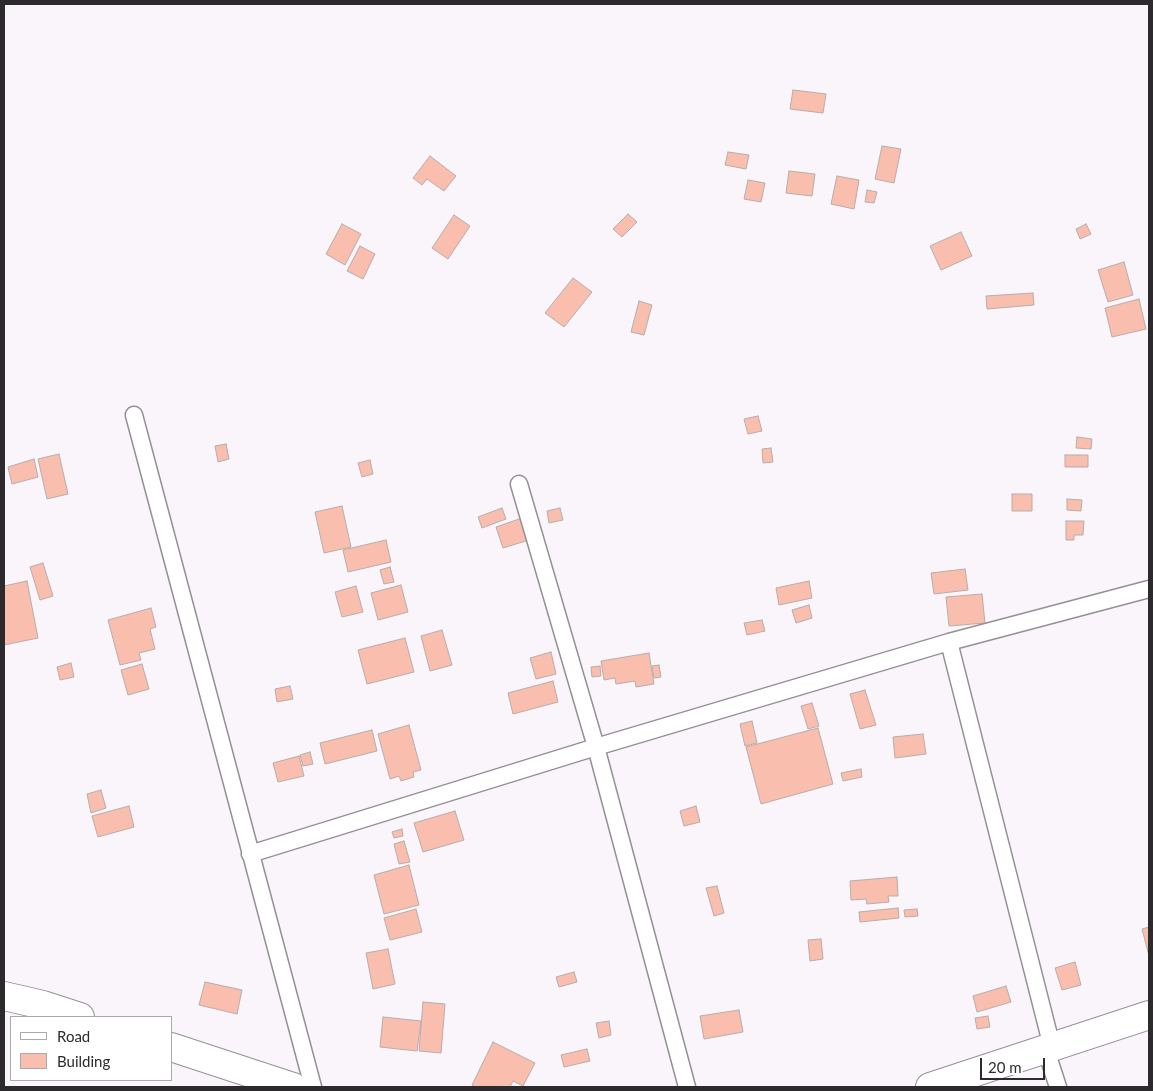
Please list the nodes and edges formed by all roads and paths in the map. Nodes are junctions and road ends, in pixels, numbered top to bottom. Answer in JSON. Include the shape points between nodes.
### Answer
{"nodes":[{"id":1,"x":134,"y":415,"type":"dead end"},
{"id":2,"x":519,"y":484,"type":"dead end"},
{"id":3,"x":1149,"y":589,"type":"edge"},
{"id":4,"x":949,"y":642,"type":"junction"},
{"id":5,"x":596,"y":747,"type":"junction"},
{"id":6,"x":250,"y":854,"type":"junction"},
{"id":7,"x":4,"y":996,"type":"edge"},
{"id":8,"x":1149,"y":1015,"type":"edge"},
{"id":9,"x":77,"y":1016,"type":"edge"},
{"id":10,"x":172,"y":1048,"type":"edge"},
{"id":11,"x":1049,"y":1049,"type":"junction"},
{"id":12,"x":293,"y":1087,"type":"edge"},
{"id":13,"x":313,"y":1087,"type":"edge"},
{"id":14,"x":687,"y":1087,"type":"edge"},
{"id":15,"x":930,"y":1087,"type":"edge"},
{"id":16,"x":1058,"y":1087,"type":"edge"}],
"edges":[{"from":1,"to":6,"type":"street"},
{"from":2,"to":5,"type":"street"},
{"from":3,"to":4,"type":"street"},
{"from":4,"to":5,"type":"street"},
{"from":4,"to":11,"type":"street"},
{"from":5,"to":6,"type":"street"},
{"from":5,"to":14,"type":"street"},
{"from":6,"to":13,"type":"street"},
{"from":7,"to":9,"type":"highway"},
{"from":8,"to":11,"type":"highway"},
{"from":10,"to":12,"type":"highway"},
{"from":11,"to":15,"type":"highway"},
{"from":11,"to":16,"type":"street"}]}
